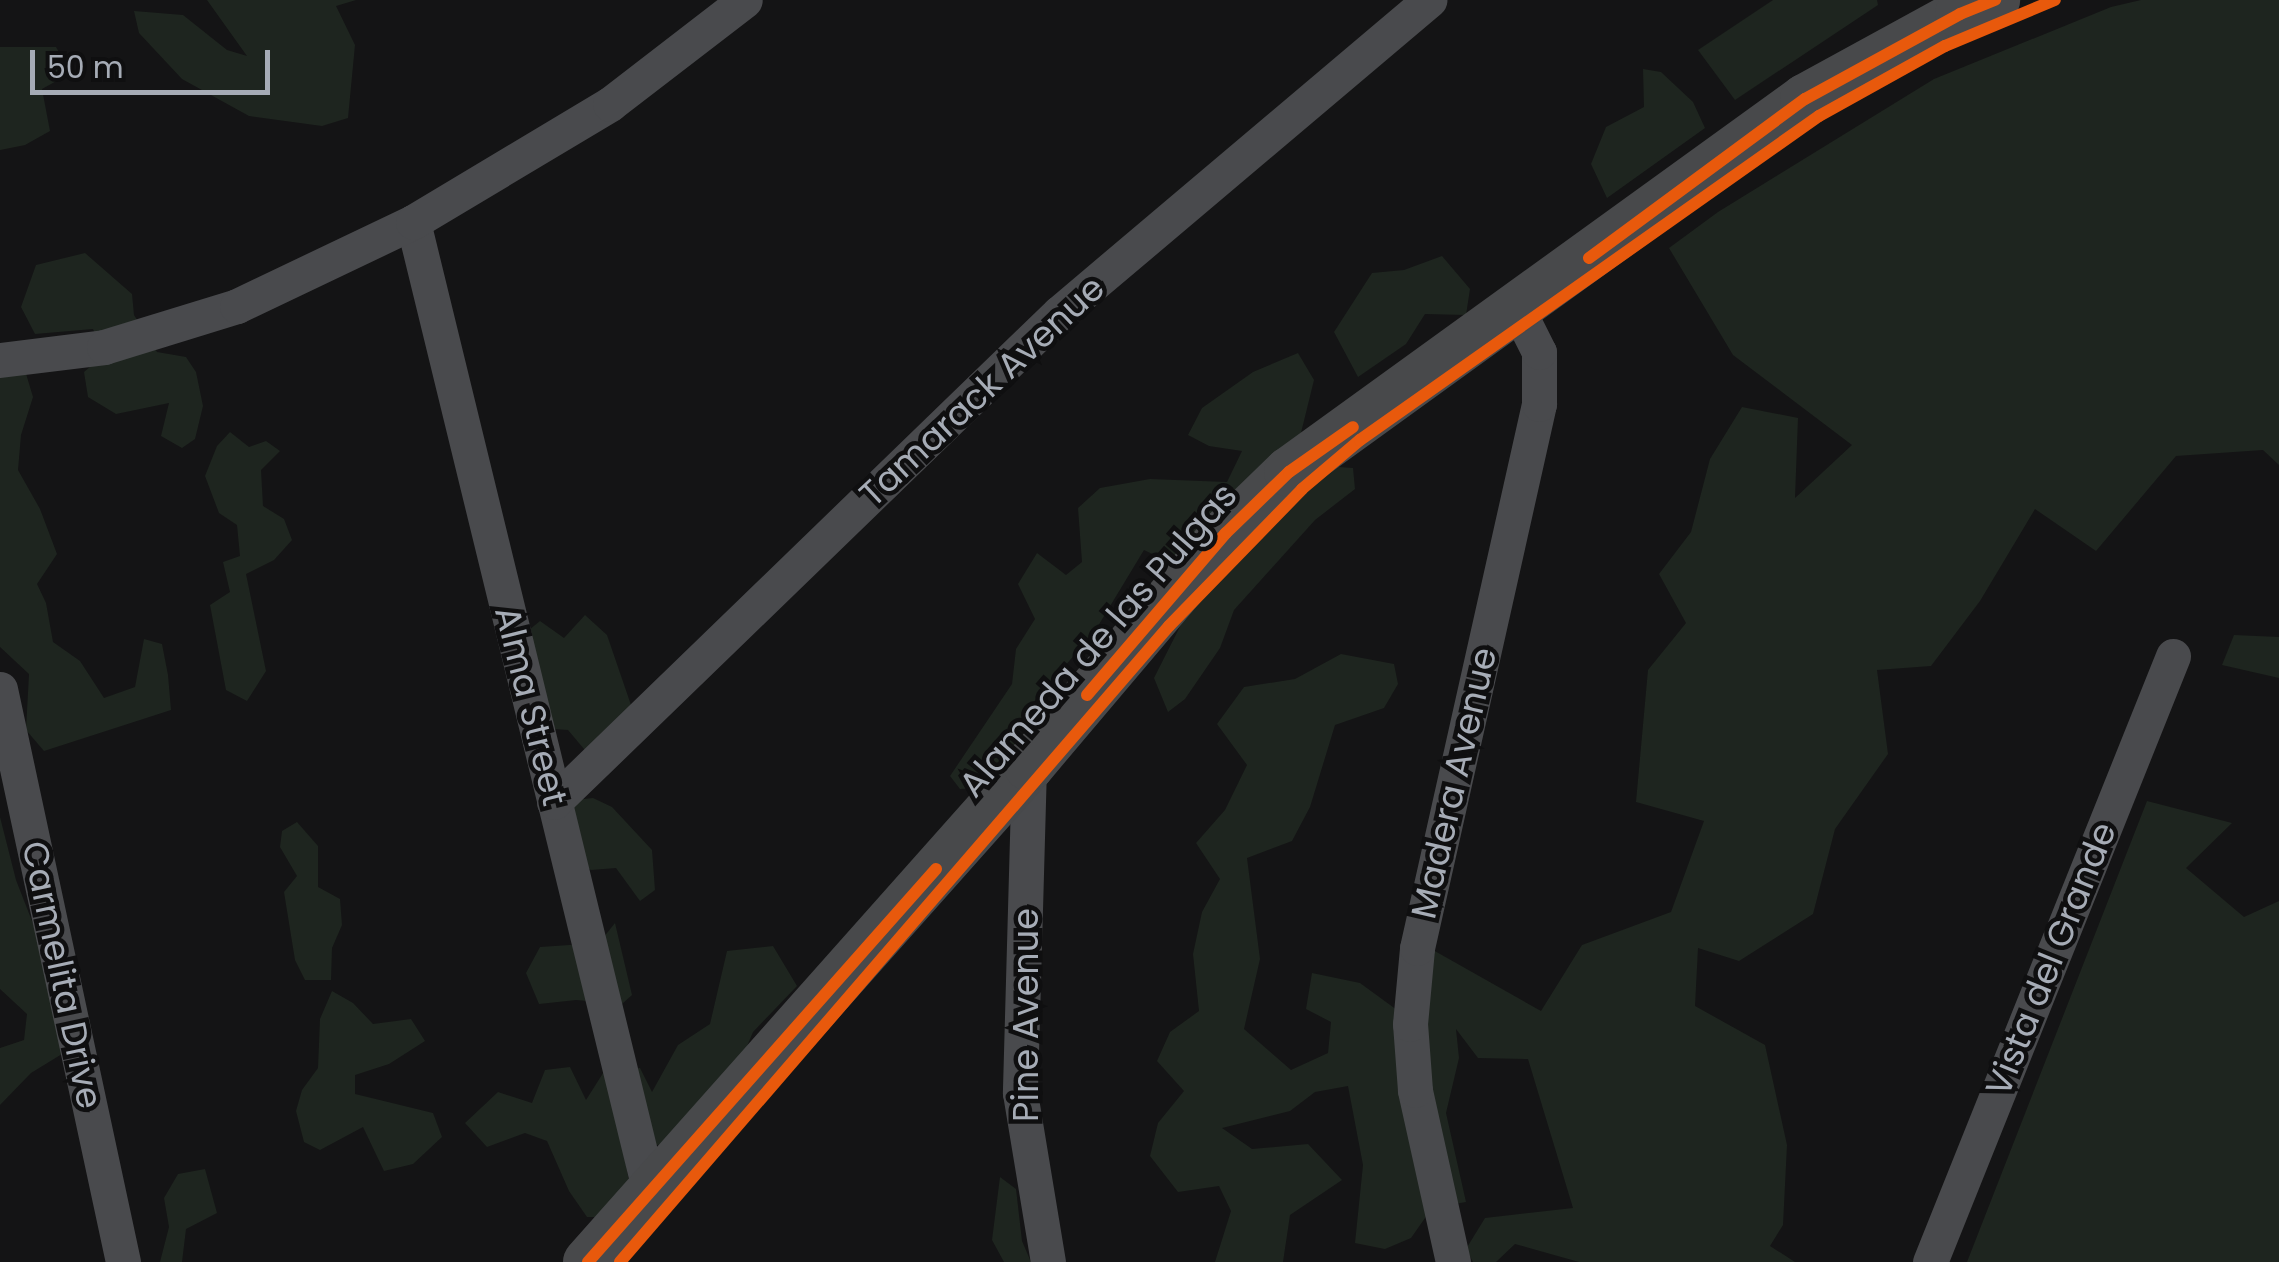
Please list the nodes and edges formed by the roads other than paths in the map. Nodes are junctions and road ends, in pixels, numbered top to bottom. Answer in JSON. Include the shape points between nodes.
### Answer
{"nodes":[{"id":1,"x":745,"y":0,"type":"edge"},
{"id":2,"x":1428,"y":0,"type":"edge"},
{"id":3,"x":1996,"y":0,"type":"edge"},
{"id":4,"x":413,"y":222,"type":"junction"},
{"id":5,"x":1518,"y":310,"type":"junction"},
{"id":6,"x":0,"y":360,"type":"edge"},
{"id":7,"x":2173,"y":656,"type":"dead end"},
{"id":8,"x":0,"y":689,"type":"edge"},
{"id":9,"x":1029,"y":766,"type":"junction"},
{"id":10,"x":554,"y":802,"type":"junction"},
{"id":11,"x":650,"y":1188,"type":"junction"},
{"id":12,"x":123,"y":1262,"type":"edge"},
{"id":13,"x":588,"y":1262,"type":"edge"},
{"id":14,"x":1048,"y":1262,"type":"edge"},
{"id":15,"x":1453,"y":1262,"type":"edge"},
{"id":16,"x":1930,"y":1262,"type":"edge"}],
"edges":[{"from":1,"to":4,"type":"street","via":[[610,104]]},
{"from":2,"to":10,"type":"street","name":"Tamarack Avenue","via":[[1059,314]]},
{"from":3,"to":5,"type":"main road","name":"Alameda de las Pulgas","via":[[1805,99]]},
{"from":4,"to":6,"type":"street","via":[[236,306],[104,347]]},
{"from":4,"to":10,"type":"street","name":"Alma Street"},
{"from":5,"to":9,"type":"main road","name":"Alameda de las Pulgas","via":[[1288,472],[1213,547]]},
{"from":5,"to":15,"type":"street","name":"Madera Avenue","via":[[1540,352],[1539,404],[1417,948],[1410,1024],[1416,1090]]},
{"from":7,"to":16,"type":"street","name":"Vista del Grande"},
{"from":8,"to":12,"type":"street","name":"Carmelita Drive"},
{"from":9,"to":11,"type":"main road","name":"Alameda de las Pulgas"},
{"from":9,"to":14,"type":"street","name":"Pine Avenue","via":[[1020,1093]]},
{"from":10,"to":11,"type":"street","name":"Alma Street"},
{"from":11,"to":13,"type":"main road","name":"Alameda de las Pulgas"}]}
